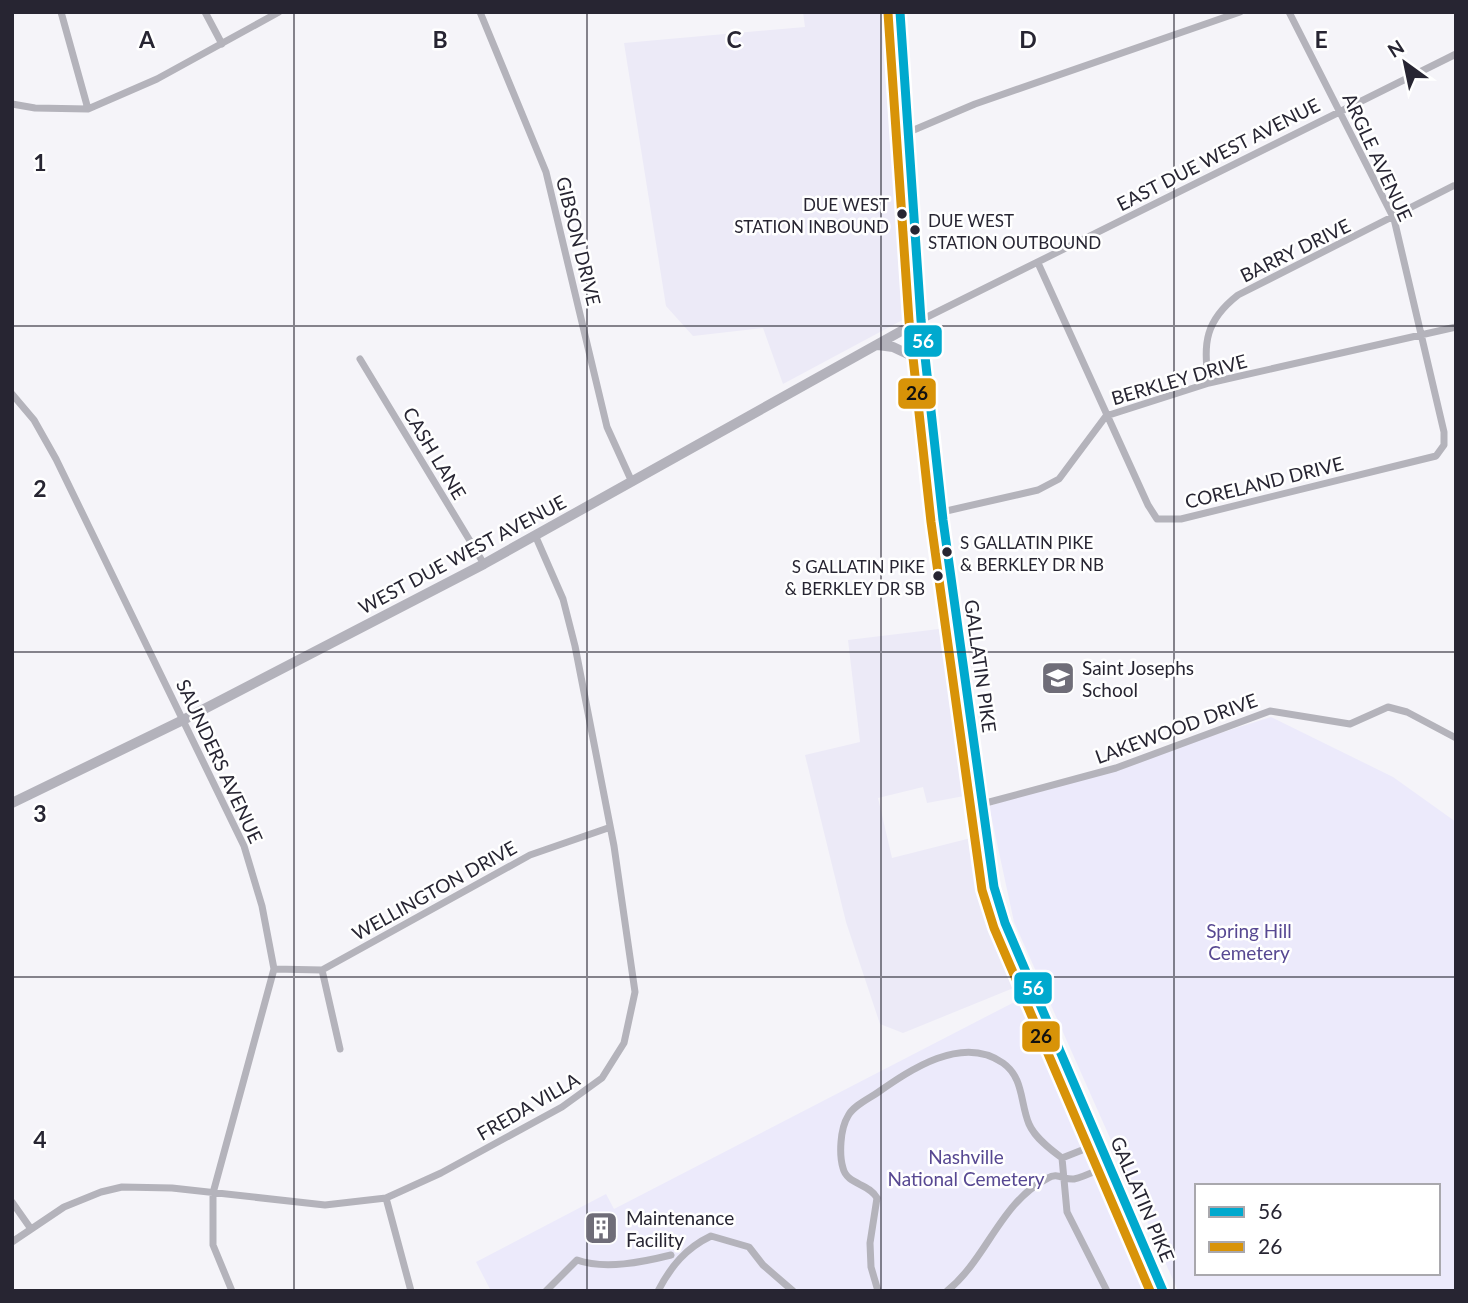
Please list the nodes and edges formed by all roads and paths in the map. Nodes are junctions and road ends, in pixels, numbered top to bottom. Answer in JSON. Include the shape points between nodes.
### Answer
{"nodes":[{"id":1,"x":61,"y":12,"type":"edge"},
{"id":2,"x":205,"y":12,"type":"edge"},
{"id":3,"x":279,"y":12,"type":"edge"},
{"id":4,"x":480,"y":12,"type":"edge"},
{"id":5,"x":900,"y":12,"type":"edge"},
{"id":6,"x":1240,"y":12,"type":"edge"},
{"id":7,"x":1289,"y":12,"type":"edge"},
{"id":8,"x":222,"y":44,"type":"junction"},
{"id":9,"x":1456,"y":54,"type":"edge"},
{"id":10,"x":12,"y":104,"type":"edge"},
{"id":11,"x":88,"y":109,"type":"junction"},
{"id":12,"x":1341,"y":110,"type":"junction"},
{"id":13,"x":909,"y":132,"type":"junction"},
{"id":14,"x":1453,"y":186,"type":"dead end"},
{"id":15,"x":1394,"y":219,"type":"junction"},
{"id":16,"x":1038,"y":263,"type":"junction"},
{"id":17,"x":921,"y":320,"type":"junction"},
{"id":18,"x":1456,"y":327,"type":"edge"},
{"id":19,"x":1419,"y":335,"type":"junction"},
{"id":20,"x":877,"y":345,"type":"junction"},
{"id":21,"x":360,"y":359,"type":"dead end"},
{"id":22,"x":925,"y":362,"type":"junction"},
{"id":23,"x":1209,"y":383,"type":"junction"},
{"id":24,"x":12,"y":394,"type":"edge"},
{"id":25,"x":1106,"y":416,"type":"junction"},
{"id":26,"x":1444,"y":445,"type":"joint"},
{"id":27,"x":632,"y":482,"type":"junction"},
{"id":28,"x":942,"y":512,"type":"junction"},
{"id":29,"x":535,"y":535,"type":"junction"},
{"id":30,"x":484,"y":564,"type":"junction"},
{"id":31,"x":183,"y":720,"type":"junction"},
{"id":32,"x":1456,"y":738,"type":"edge"},
{"id":33,"x":12,"y":803,"type":"edge"},
{"id":34,"x":982,"y":804,"type":"junction"},
{"id":35,"x":608,"y":828,"type":"junction"},
{"id":36,"x":274,"y":969,"type":"junction"},
{"id":37,"x":322,"y":970,"type":"junction"},
{"id":38,"x":340,"y":1049,"type":"dead end"},
{"id":39,"x":1100,"y":1143,"type":"junction"},
{"id":40,"x":1062,"y":1158,"type":"junction"},
{"id":41,"x":1110,"y":1165,"type":"junction"},
{"id":42,"x":1063,"y":1177,"type":"junction"},
{"id":43,"x":213,"y":1193,"type":"junction"},
{"id":44,"x":386,"y":1198,"type":"junction"},
{"id":45,"x":12,"y":1202,"type":"edge"},
{"id":46,"x":32,"y":1229,"type":"junction"},
{"id":47,"x":12,"y":1242,"type":"edge"},
{"id":48,"x":671,"y":1255,"type":"dead end"},
{"id":49,"x":959,"y":1281,"type":"junction"},
{"id":50,"x":232,"y":1291,"type":"edge"},
{"id":51,"x":411,"y":1291,"type":"edge"},
{"id":52,"x":547,"y":1291,"type":"edge"},
{"id":53,"x":658,"y":1291,"type":"edge"},
{"id":54,"x":793,"y":1291,"type":"edge"},
{"id":55,"x":878,"y":1291,"type":"edge"},
{"id":56,"x":947,"y":1291,"type":"edge"},
{"id":57,"x":955,"y":1291,"type":"edge"},
{"id":58,"x":1107,"y":1291,"type":"edge"},
{"id":59,"x":1163,"y":1291,"type":"edge"}],
"edges":[{"from":1,"to":11,"type":"street"},
{"from":2,"to":8,"type":"street"},
{"from":3,"to":8,"type":"street"},
{"from":4,"to":27,"type":"street","name":"GIBSON DRIVE","via":[[546,172],[607,427]]},
{"from":5,"to":13,"type":"main road","name":"GALLATIN PIKE"},
{"from":6,"to":13,"type":"street","via":[[975,104]]},
{"from":7,"to":12,"type":"street","name":"ARGLE AVENUE"},
{"from":8,"to":11,"type":"street"},
{"from":9,"to":12,"type":"street","name":"EAST DUE WEST AVENUE"},
{"from":10,"to":11,"type":"street"},
{"from":12,"to":15,"type":"street","name":"ARGLE AVENUE"},
{"from":12,"to":16,"type":"street","name":"EAST DUE WEST AVENUE"},
{"from":13,"to":17,"type":"main road","name":"GALLATIN PIKE"},
{"from":14,"to":15,"type":"street","name":"BARRY DRIVE"},
{"from":15,"to":19,"type":"street","name":"ARGLE AVENUE"},
{"from":15,"to":23,"type":"street","name":"BARRY DRIVE","via":[[1238,295],[1219,310],[1209,327]]},
{"from":16,"to":17,"type":"street","name":"EAST DUE WEST AVENUE"},
{"from":16,"to":25,"type":"street","name":"CORELAND DRIVE"},
{"from":17,"to":20,"type":"main road","name":"WEST DUE WEST AVENUE"},
{"from":17,"to":22,"type":"main road","name":"GALLATIN PIKE"},
{"from":18,"to":19,"type":"street","name":"BERKLEY DRIVE"},
{"from":19,"to":23,"type":"street","name":"BERKLEY DRIVE"},
{"from":19,"to":26,"type":"street","name":"ARGLE AVENUE"},
{"from":20,"to":22,"type":"main road"},
{"from":20,"to":27,"type":"main road","name":"WEST DUE WEST AVENUE"},
{"from":21,"to":30,"type":"street","name":"CASH LANE"},
{"from":22,"to":28,"type":"main road","name":"GALLATIN PIKE"},
{"from":23,"to":25,"type":"street","name":"BERKLEY DRIVE"},
{"from":24,"to":31,"type":"street","name":"SAUNDERS AVENUE","via":[[34,420],[56,459]]},
{"from":25,"to":26,"type":"street","name":"CORELAND DRIVE","via":[[1148,505],[1157,519],[1166,520],[1436,456]]},
{"from":25,"to":28,"type":"street","name":"BERKLEY DRIVE","via":[[1059,479],[1038,490]]},
{"from":27,"to":29,"type":"main road","name":"WEST DUE WEST AVENUE"},
{"from":28,"to":34,"type":"main road","name":"GALLATIN PIKE"},
{"from":29,"to":30,"type":"main road","name":"WEST DUE WEST AVENUE"},
{"from":29,"to":35,"type":"street","name":"FREDA VILLA","via":[[569,617]]},
{"from":30,"to":31,"type":"main road","name":"WEST DUE WEST AVENUE"},
{"from":31,"to":33,"type":"main road","name":"WEST DUE WEST AVENUE"},
{"from":31,"to":36,"type":"street","name":"SAUNDERS AVENUE","via":[[244,846]]},
{"from":32,"to":34,"type":"street","name":"LAKEWOOD DRIVE","via":[[1388,707],[1350,724],[1270,711],[1116,768]]},
{"from":34,"to":39,"type":"main road","name":"GALLATIN PIKE","via":[[994,887],[1005,923]]},
{"from":35,"to":37,"type":"street","name":"WELLINGTON DRIVE","via":[[530,855]]},
{"from":35,"to":44,"type":"street","name":"FREDA VILLA","via":[[635,992],[613,1064],[573,1101]]},
{"from":36,"to":37,"type":"street"},
{"from":36,"to":43,"type":"street","name":"SAUNDERS AVENUE"},
{"from":37,"to":38,"type":"street"},
{"from":39,"to":40,"type":"street"},
{"from":39,"to":41,"type":"main road","name":"GALLATIN PIKE"},
{"from":40,"to":42,"type":"street"},
{"from":40,"to":55,"type":"street","via":[[1029,1125],[1015,1075],[985,1054],[938,1058],[907,1072],[858,1106],[848,1116],[842,1136],[842,1167],[849,1179],[868,1187],[877,1198],[870,1243]]},
{"from":41,"to":42,"type":"street","via":[[1075,1179]]},
{"from":41,"to":59,"type":"main road","name":"GALLATIN PIKE"},
{"from":42,"to":49,"type":"street","via":[[1049,1177],[1026,1193]]},
{"from":42,"to":58,"type":"street","via":[[1066,1212]]},
{"from":43,"to":44,"type":"street","name":"FREDA VILLA","via":[[325,1205]]},
{"from":43,"to":46,"type":"street","name":"FREDA VILLA","via":[[117,1188],[64,1207]]},
{"from":43,"to":50,"type":"street","name":"SAUNDERS AVENUE","via":[[213,1245]]},
{"from":44,"to":51,"type":"street"},
{"from":45,"to":46,"type":"street"},
{"from":46,"to":47,"type":"street","name":"FREDA VILLA"},
{"from":48,"to":52,"type":"street","via":[[640,1263],[589,1265],[577,1261]]},
{"from":49,"to":56,"type":"street"},
{"from":49,"to":57,"type":"street"},
{"from":53,"to":54,"type":"street","via":[[691,1246],[711,1236],[749,1247]]}]}
